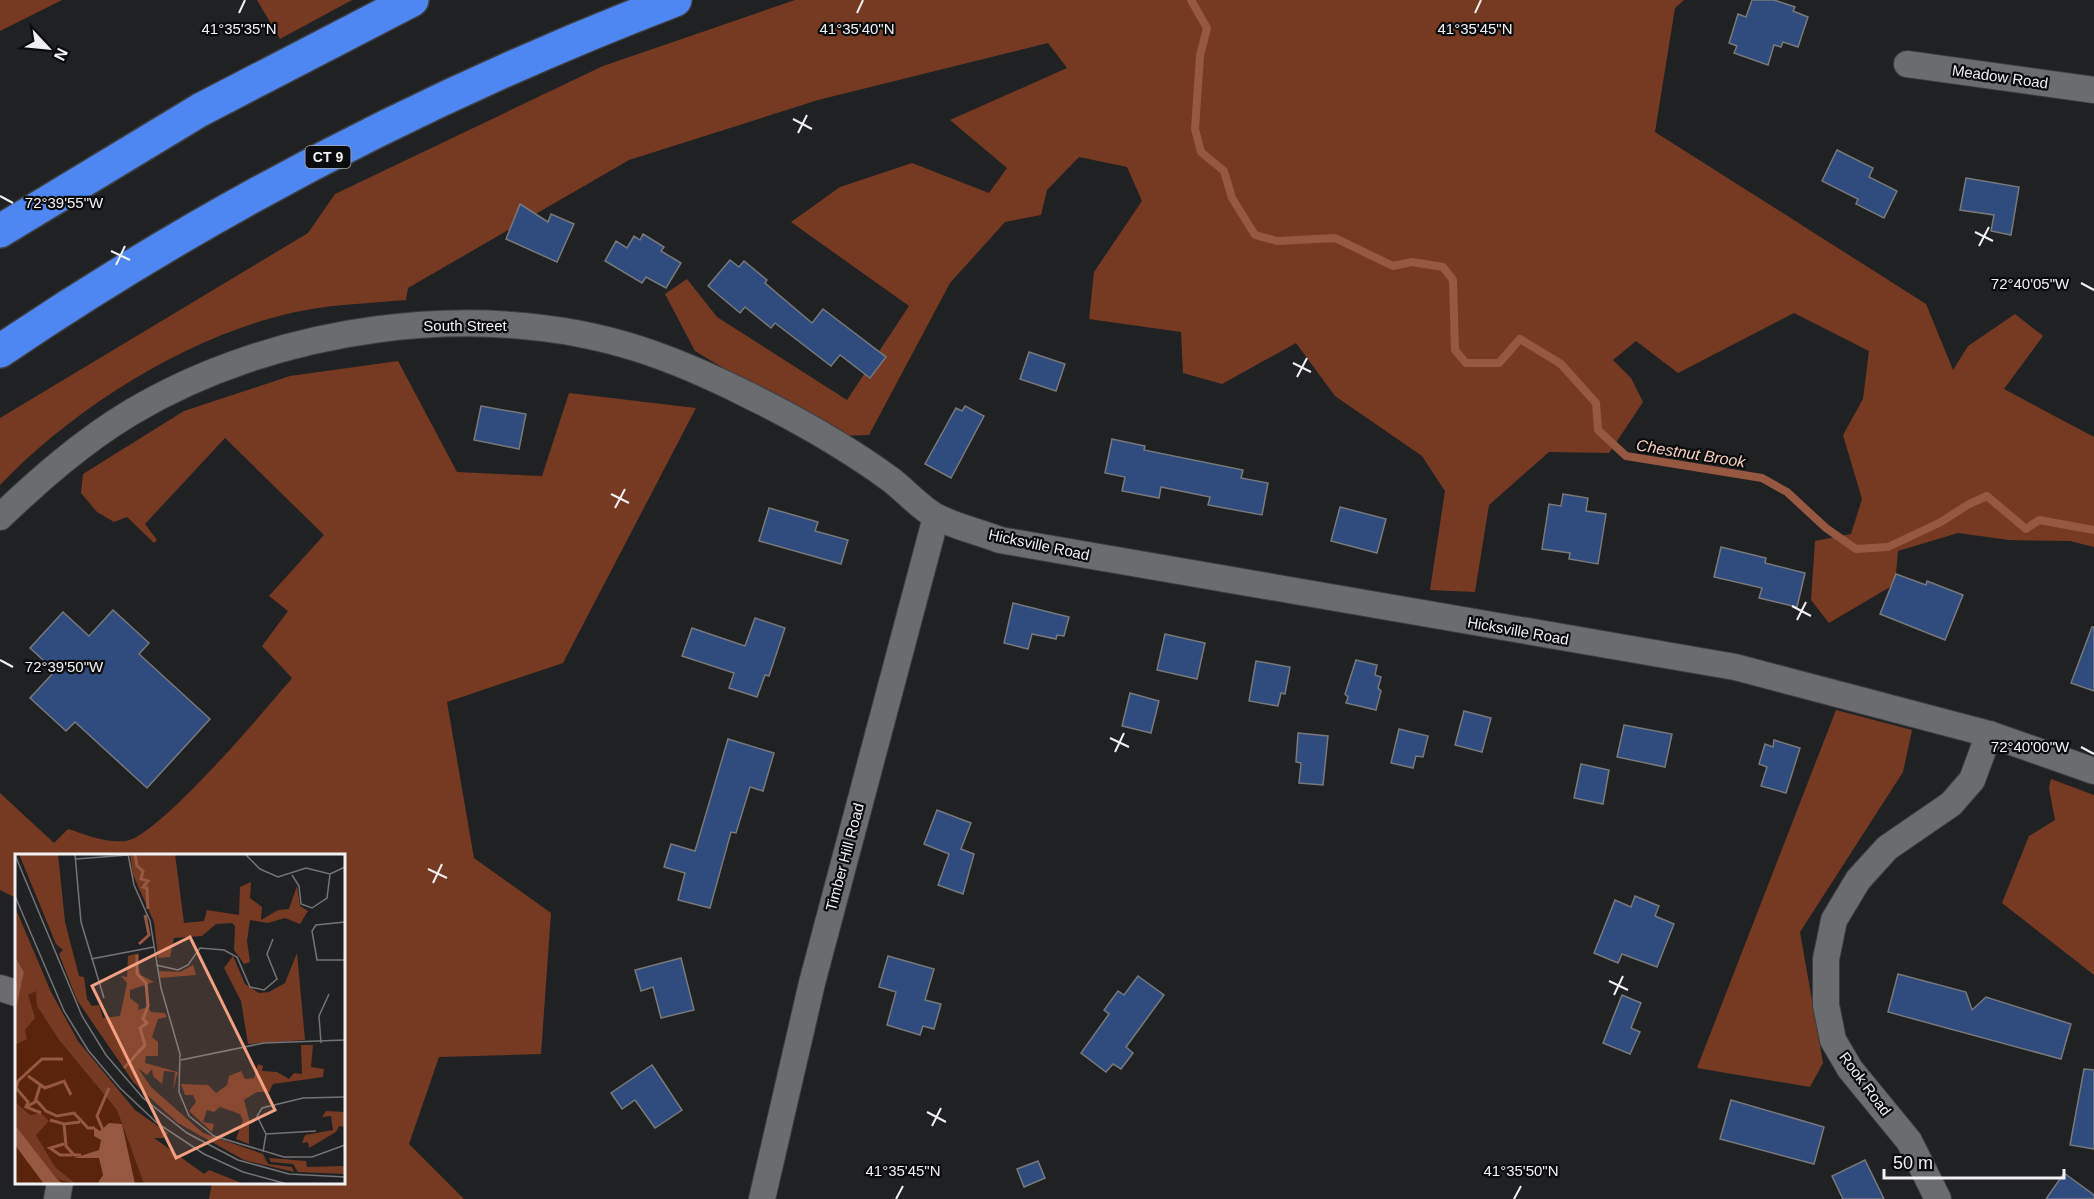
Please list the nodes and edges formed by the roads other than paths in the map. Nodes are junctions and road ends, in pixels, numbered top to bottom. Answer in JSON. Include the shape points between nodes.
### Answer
{"nodes":[{"id":1,"x":412,"y":0,"type":"edge"},
{"id":2,"x":675,"y":0,"type":"edge"},
{"id":3,"x":1907,"y":64,"type":"dead end"},
{"id":4,"x":2094,"y":90,"type":"edge"},
{"id":5,"x":0,"y":231,"type":"edge"},
{"id":6,"x":0,"y":351,"type":"edge"},
{"id":7,"x":0,"y":517,"type":"edge"},
{"id":8,"x":936,"y":517,"type":"junction"},
{"id":9,"x":1989,"y":734,"type":"junction"},
{"id":10,"x":2094,"y":771,"type":"edge"},
{"id":11,"x":0,"y":988,"type":"edge"},
{"id":12,"x":15,"y":993,"type":"edge"},
{"id":13,"x":60,"y":1184,"type":"edge"},
{"id":14,"x":57,"y":1199,"type":"edge"},
{"id":15,"x":762,"y":1199,"type":"edge"},
{"id":16,"x":1938,"y":1199,"type":"edge"}],
"edges":[{"from":1,"to":5,"type":"highway","via":[[200,110]]},
{"from":2,"to":6,"type":"highway","number":"CT 9","via":[[494,76],[346,148],[195,230]]},
{"from":3,"to":4,"type":"street","name":"Meadow Road"},
{"from":7,"to":8,"type":"street","name":"South Street","via":[[79,448],[129,414],[198,378],[285,347],[342,334],[458,324],[580,335],[637,348],[690,368],[748,395],[847,451],[890,479]]},
{"from":8,"to":9,"type":"street","name":"Hicksville Road","via":[[1000,540],[1736,667]]},
{"from":8,"to":15,"type":"street","name":"Timber Hill Road","via":[[812,983]]},
{"from":9,"to":10,"type":"street","name":"Hicksville Road"},
{"from":9,"to":16,"type":"street","name":"Rook Road","via":[[1972,780],[1952,804],[1887,848],[1858,880],[1834,920],[1827,959],[1826,1005],[1833,1040],[1850,1069],[1909,1141]]},
{"from":11,"to":12,"type":"street"},
{"from":13,"to":14,"type":"street"}]}
